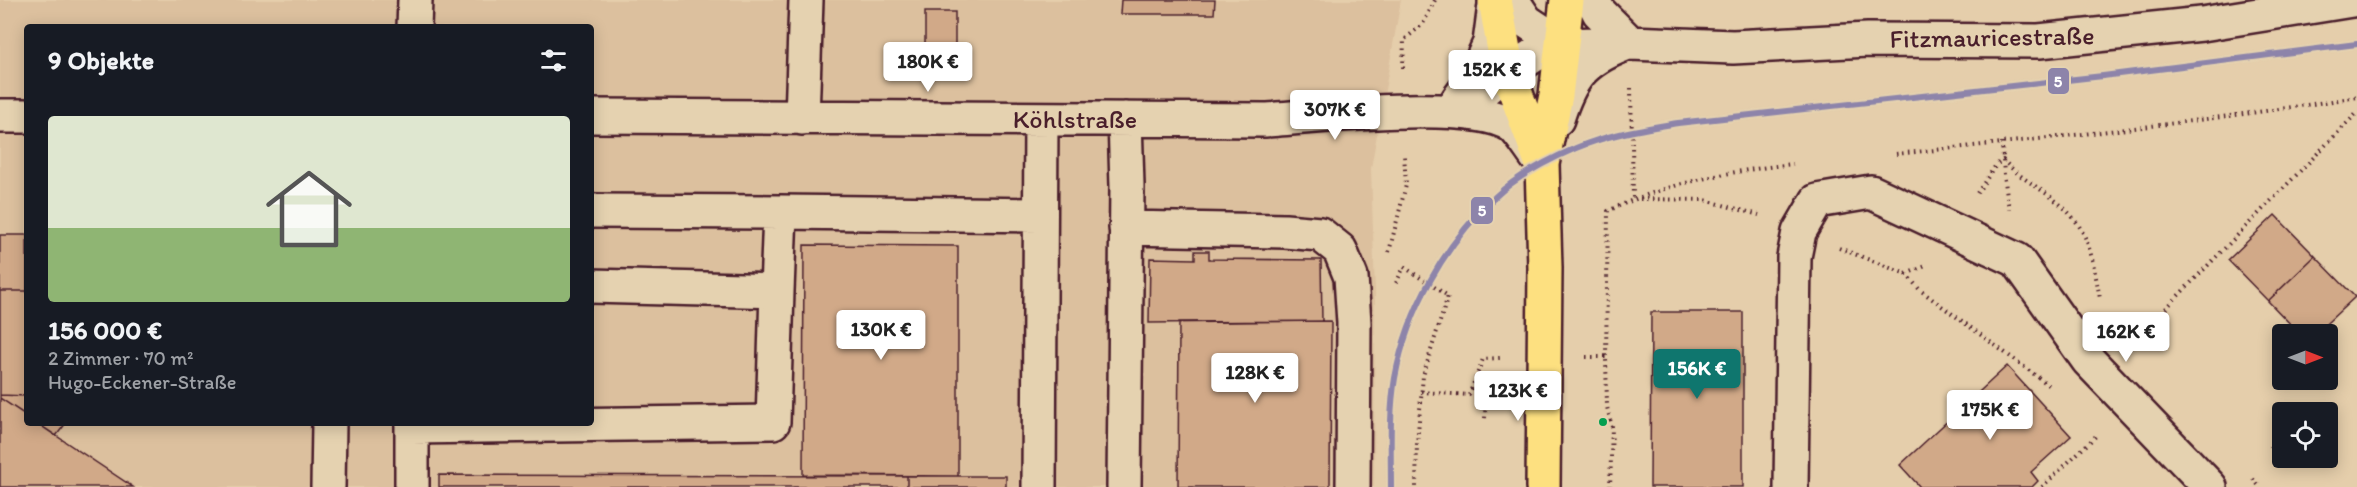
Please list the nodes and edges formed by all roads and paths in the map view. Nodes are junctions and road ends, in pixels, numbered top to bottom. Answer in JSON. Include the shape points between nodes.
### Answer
{"nodes":[{"id":1,"x":415,"y":0,"type":"edge"},
{"id":2,"x":806,"y":0,"type":"edge"},
{"id":3,"x":1435,"y":0,"type":"edge"},
{"id":4,"x":1567,"y":0,"type":"edge"},
{"id":5,"x":1593,"y":0,"type":"edge"},
{"id":6,"x":2352,"y":0,"type":"edge"},
{"id":7,"x":1501,"y":2,"type":"edge"},
{"id":8,"x":2201,"y":12,"type":"edge"},
{"id":9,"x":414,"y":24,"type":"edge"},
{"id":10,"x":1630,"y":43,"type":"junction"},
{"id":11,"x":1535,"y":58,"type":"junction"},
{"id":12,"x":2357,"y":96,"type":"edge"},
{"id":13,"x":1450,"y":111,"type":"junction"},
{"id":14,"x":1403,"y":112,"type":"junction"},
{"id":15,"x":2357,"y":113,"type":"edge"},
{"id":16,"x":0,"y":116,"type":"edge"},
{"id":17,"x":24,"y":116,"type":"edge"},
{"id":18,"x":594,"y":116,"type":"edge"},
{"id":19,"x":802,"y":118,"type":"junction"},
{"id":20,"x":1041,"y":119,"type":"junction"},
{"id":21,"x":1125,"y":119,"type":"junction"},
{"id":22,"x":1885,"y":155,"type":"dead end"},
{"id":23,"x":2003,"y":160,"type":"dead end"},
{"id":24,"x":1804,"y":163,"type":"dead end"},
{"id":25,"x":1542,"y":164,"type":"junction"},
{"id":26,"x":1633,"y":199,"type":"junction"},
{"id":27,"x":594,"y":211,"type":"edge"},
{"id":28,"x":780,"y":212,"type":"junction"},
{"id":29,"x":1040,"y":215,"type":"junction"},
{"id":30,"x":1126,"y":228,"type":"junction"},
{"id":31,"x":1386,"y":263,"type":"dead end"},
{"id":32,"x":1906,"y":274,"type":"dead end"},
{"id":33,"x":594,"y":286,"type":"edge"},
{"id":34,"x":1392,"y":290,"type":"dead end"},
{"id":35,"x":777,"y":291,"type":"junction"},
{"id":36,"x":2101,"y":302,"type":"dead end"},
{"id":37,"x":2123,"y":338,"type":"dead end"},
{"id":38,"x":1476,"y":379,"type":"dead end"},
{"id":39,"x":2057,"y":391,"type":"dead end"},
{"id":40,"x":1485,"y":419,"type":"dead end"},
{"id":41,"x":594,"y":423,"type":"edge"},
{"id":42,"x":329,"y":426,"type":"edge"},
{"id":43,"x":412,"y":426,"type":"edge"},
{"id":44,"x":2102,"y":429,"type":"dead end"},
{"id":45,"x":2245,"y":470,"type":"dead end"},
{"id":46,"x":328,"y":487,"type":"edge"},
{"id":47,"x":412,"y":487,"type":"edge"},
{"id":48,"x":1039,"y":487,"type":"edge"},
{"id":49,"x":1124,"y":487,"type":"edge"},
{"id":50,"x":1353,"y":487,"type":"edge"},
{"id":51,"x":1416,"y":487,"type":"edge"},
{"id":52,"x":1543,"y":487,"type":"edge"},
{"id":53,"x":1611,"y":487,"type":"edge"},
{"id":54,"x":1791,"y":487,"type":"edge"},
{"id":55,"x":2042,"y":487,"type":"edge"},
{"id":56,"x":2210,"y":487,"type":"edge"},
{"id":57,"x":2260,"y":487,"type":"edge"}],
"edges":[{"from":1,"to":9,"type":"street"},
{"from":2,"to":19,"type":"street"},
{"from":3,"to":14,"type":"path","via":[[1423,24],[1404,40]]},
{"from":4,"to":11,"type":"main road"},
{"from":5,"to":10,"type":"street","via":[[1599,12]]},
{"from":6,"to":8,"type":"street","name":"Fitzmauricestraße"},
{"from":7,"to":11,"type":"main road"},
{"from":7,"to":11,"type":"street","via":[[1526,21]]},
{"from":7,"to":13,"type":"street","via":[[1490,43],[1473,80]]},
{"from":8,"to":10,"type":"street","name":"Fitzmauricestraße","via":[[2039,41],[1868,40],[1734,47]]},
{"from":10,"to":11,"type":"street","name":"Fitzmauricestraße"},
{"from":10,"to":25,"type":"street","name":"Fitzmauricestraße","via":[[1599,54],[1573,79]]},
{"from":10,"to":26,"type":"path"},
{"from":11,"to":13,"type":"street","name":"Köhlstraße"},
{"from":11,"to":25,"type":"main road"},
{"from":11,"to":25,"type":"main road","via":[[1556,95]]},
{"from":12,"to":22,"type":"path","via":[[2261,113]]},
{"from":13,"to":14,"type":"street","name":"Köhlstraße"},
{"from":13,"to":25,"type":"street","name":"Köhlstraße","via":[[1486,115],[1513,127]]},
{"from":14,"to":21,"type":"street","name":"Köhlstraße","via":[[1265,120]]},
{"from":14,"to":31,"type":"path","via":[[1406,186]]},
{"from":15,"to":37,"type":"path","via":[[2130,346]]},
{"from":16,"to":17,"type":"street"},
{"from":18,"to":19,"type":"street","name":"Köhlstraße"},
{"from":19,"to":20,"type":"street","name":"Köhlstraße"},
{"from":20,"to":21,"type":"street","name":"Köhlstraße"},
{"from":20,"to":29,"type":"street"},
{"from":21,"to":30,"type":"street"},
{"from":23,"to":36,"type":"path","via":[[2069,212],[2083,230]]},
{"from":24,"to":26,"type":"path","via":[[1745,169]]},
{"from":25,"to":52,"type":"main road"},
{"from":26,"to":53,"type":"path","via":[[1608,211],[1606,357],[1607,407],[1612,427]]},
{"from":27,"to":28,"type":"street"},
{"from":28,"to":29,"type":"street"},
{"from":28,"to":35,"type":"street"},
{"from":29,"to":48,"type":"street"},
{"from":30,"to":49,"type":"street"},
{"from":30,"to":50,"type":"street","via":[[1320,234],[1340,250],[1351,277],[1354,324]]},
{"from":32,"to":39,"type":"path","via":[[1920,290]]},
{"from":33,"to":35,"type":"street"},
{"from":34,"to":51,"type":"path","via":[[1404,267],[1448,296],[1423,376]]},
{"from":35,"to":41,"type":"street","via":[[773,422]]},
{"from":38,"to":40,"type":"path","via":[[1486,386]]},
{"from":42,"to":46,"type":"street"},
{"from":43,"to":47,"type":"street"},
{"from":44,"to":55,"type":"path"},
{"from":45,"to":57,"type":"path"},
{"from":54,"to":56,"type":"street","via":[[1794,257],[1799,232],[1817,201],[1871,192],[2017,260],[2088,360]]}]}
